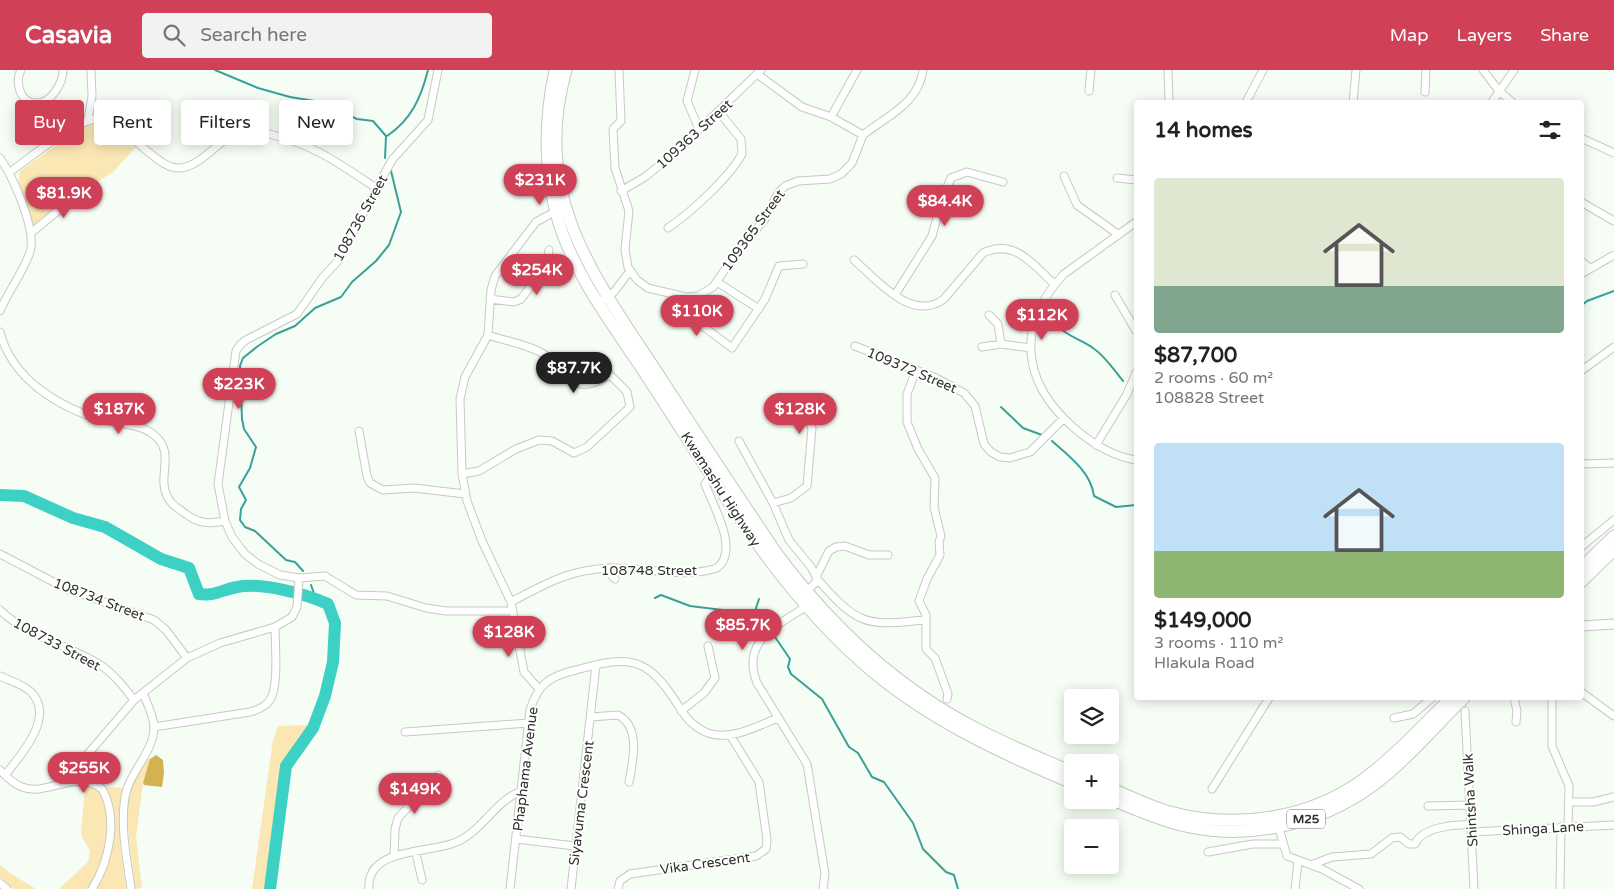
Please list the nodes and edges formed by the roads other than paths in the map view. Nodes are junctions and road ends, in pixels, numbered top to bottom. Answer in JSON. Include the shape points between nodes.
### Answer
{"nodes":[{"id":1,"x":22,"y":70,"type":"edge"},
{"id":2,"x":63,"y":70,"type":"edge"},
{"id":3,"x":91,"y":70,"type":"edge"},
{"id":4,"x":438,"y":70,"type":"edge"},
{"id":5,"x":555,"y":70,"type":"edge"},
{"id":6,"x":566,"y":70,"type":"edge"},
{"id":7,"x":619,"y":70,"type":"edge"},
{"id":8,"x":695,"y":70,"type":"edge"},
{"id":9,"x":857,"y":70,"type":"edge"},
{"id":10,"x":923,"y":70,"type":"edge"},
{"id":11,"x":1091,"y":70,"type":"edge"},
{"id":12,"x":1168,"y":70,"type":"edge"},
{"id":13,"x":1263,"y":70,"type":"edge"},
{"id":14,"x":1356,"y":70,"type":"edge"},
{"id":15,"x":1426,"y":70,"type":"edge"},
{"id":16,"x":1483,"y":70,"type":"edge"},
{"id":17,"x":1514,"y":70,"type":"edge"},
{"id":18,"x":759,"y":72,"type":"edge"},
{"id":19,"x":1089,"y":92,"type":"dead end"},
{"id":20,"x":1424,"y":92,"type":"dead end"},
{"id":21,"x":1499,"y":92,"type":"junction"},
{"id":22,"x":1169,"y":100,"type":"edge"},
{"id":23,"x":1247,"y":100,"type":"edge"},
{"id":24,"x":1353,"y":100,"type":"edge"},
{"id":25,"x":1493,"y":100,"type":"edge"},
{"id":26,"x":1509,"y":100,"type":"edge"},
{"id":27,"x":719,"y":112,"type":"junction"},
{"id":28,"x":831,"y":117,"type":"junction"},
{"id":29,"x":88,"y":120,"type":"junction"},
{"id":30,"x":699,"y":129,"type":"junction"},
{"id":31,"x":863,"y":135,"type":"junction"},
{"id":32,"x":1584,"y":139,"type":"edge"},
{"id":33,"x":1614,"y":153,"type":"edge"},
{"id":34,"x":0,"y":158,"type":"edge"},
{"id":35,"x":10,"y":172,"type":"junction"},
{"id":36,"x":1064,"y":176,"type":"dead end"},
{"id":37,"x":1117,"y":178,"type":"dead end"},
{"id":38,"x":1134,"y":180,"type":"edge"},
{"id":39,"x":1002,"y":182,"type":"dead end"},
{"id":40,"x":376,"y":188,"type":"junction"},
{"id":41,"x":95,"y":190,"type":"dead end"},
{"id":42,"x":621,"y":191,"type":"junction"},
{"id":43,"x":1584,"y":204,"type":"edge"},
{"id":44,"x":560,"y":209,"type":"junction"},
{"id":45,"x":1614,"y":221,"type":"edge"},
{"id":46,"x":1134,"y":224,"type":"edge"},
{"id":47,"x":668,"y":228,"type":"dead end"},
{"id":48,"x":31,"y":232,"type":"junction"},
{"id":49,"x":1119,"y":235,"type":"junction"},
{"id":50,"x":549,"y":250,"type":"dead end"},
{"id":51,"x":1614,"y":255,"type":"edge"},
{"id":52,"x":854,"y":260,"type":"dead end"},
{"id":53,"x":1584,"y":263,"type":"edge"},
{"id":54,"x":804,"y":264,"type":"dead end"},
{"id":55,"x":1590,"y":268,"type":"junction"},
{"id":56,"x":630,"y":272,"type":"junction"},
{"id":57,"x":1584,"y":272,"type":"edge"},
{"id":58,"x":717,"y":282,"type":"junction"},
{"id":59,"x":1054,"y":284,"type":"junction"},
{"id":60,"x":895,"y":295,"type":"junction"},
{"id":61,"x":1115,"y":296,"type":"dead end"},
{"id":62,"x":686,"y":297,"type":"junction"},
{"id":63,"x":490,"y":299,"type":"junction"},
{"id":64,"x":603,"y":300,"type":"junction"},
{"id":65,"x":759,"y":309,"type":"junction"},
{"id":66,"x":0,"y":311,"type":"edge"},
{"id":67,"x":989,"y":316,"type":"dead end"},
{"id":68,"x":1134,"y":328,"type":"edge"},
{"id":69,"x":0,"y":332,"type":"edge"},
{"id":70,"x":488,"y":334,"type":"junction"},
{"id":71,"x":1001,"y":344,"type":"junction"},
{"id":72,"x":855,"y":346,"type":"dead end"},
{"id":73,"x":982,"y":346,"type":"dead end"},
{"id":74,"x":1614,"y":347,"type":"edge"},
{"id":75,"x":1030,"y":348,"type":"junction"},
{"id":76,"x":1584,"y":369,"type":"edge"},
{"id":77,"x":916,"y":370,"type":"junction"},
{"id":78,"x":1134,"y":378,"type":"edge"},
{"id":79,"x":806,"y":415,"type":"dead end"},
{"id":80,"x":1064,"y":419,"type":"junction"},
{"id":81,"x":359,"y":431,"type":"dead end"},
{"id":82,"x":739,"y":441,"type":"dead end"},
{"id":83,"x":1096,"y":445,"type":"junction"},
{"id":84,"x":1134,"y":460,"type":"edge"},
{"id":85,"x":1614,"y":463,"type":"edge"},
{"id":86,"x":1584,"y":464,"type":"edge"},
{"id":87,"x":462,"y":474,"type":"junction"},
{"id":88,"x":708,"y":479,"type":"junction"},
{"id":89,"x":465,"y":494,"type":"junction"},
{"id":90,"x":773,"y":503,"type":"junction"},
{"id":91,"x":1614,"y":520,"type":"edge"},
{"id":92,"x":225,"y":521,"type":"junction"},
{"id":93,"x":1614,"y":536,"type":"edge"},
{"id":94,"x":1593,"y":537,"type":"junction"},
{"id":95,"x":1584,"y":544,"type":"edge"},
{"id":96,"x":1609,"y":548,"type":"edge"},
{"id":97,"x":0,"y":554,"type":"edge"},
{"id":98,"x":888,"y":555,"type":"dead end"},
{"id":99,"x":1584,"y":566,"type":"edge"},
{"id":100,"x":612,"y":568,"type":"junction"},
{"id":101,"x":299,"y":578,"type":"junction"},
{"id":102,"x":817,"y":578,"type":"junction"},
{"id":103,"x":1584,"y":578,"type":"edge"},
{"id":104,"x":615,"y":579,"type":"dead end"},
{"id":105,"x":806,"y":592,"type":"junction"},
{"id":106,"x":510,"y":602,"type":"junction"},
{"id":107,"x":810,"y":604,"type":"junction"},
{"id":108,"x":0,"y":610,"type":"edge"},
{"id":109,"x":513,"y":611,"type":"junction"},
{"id":110,"x":925,"y":620,"type":"junction"},
{"id":111,"x":1614,"y":624,"type":"edge"},
{"id":112,"x":1584,"y":626,"type":"edge"},
{"id":113,"x":275,"y":627,"type":"junction"},
{"id":114,"x":708,"y":646,"type":"dead end"},
{"id":115,"x":187,"y":658,"type":"junction"},
{"id":116,"x":596,"y":665,"type":"junction"},
{"id":117,"x":0,"y":676,"type":"edge"},
{"id":118,"x":539,"y":689,"type":"junction"},
{"id":119,"x":144,"y":693,"type":"junction"},
{"id":120,"x":1584,"y":694,"type":"edge"},
{"id":121,"x":947,"y":699,"type":"dead end"},
{"id":122,"x":134,"y":700,"type":"junction"},
{"id":123,"x":1268,"y":700,"type":"edge"},
{"id":124,"x":1430,"y":700,"type":"edge"},
{"id":125,"x":1514,"y":700,"type":"edge"},
{"id":126,"x":1552,"y":700,"type":"edge"},
{"id":127,"x":1458,"y":701,"type":"edge"},
{"id":128,"x":681,"y":711,"type":"junction"},
{"id":129,"x":1614,"y":716,"type":"edge"},
{"id":130,"x":591,"y":717,"type":"junction"},
{"id":131,"x":778,"y":718,"type":"junction"},
{"id":132,"x":1394,"y":718,"type":"dead end"},
{"id":133,"x":1516,"y":722,"type":"dead end"},
{"id":134,"x":529,"y":723,"type":"junction"},
{"id":135,"x":154,"y":727,"type":"junction"},
{"id":136,"x":405,"y":732,"type":"dead end"},
{"id":137,"x":730,"y":735,"type":"junction"},
{"id":138,"x":1064,"y":769,"type":"edge"},
{"id":139,"x":2,"y":772,"type":"edge"},
{"id":140,"x":438,"y":775,"type":"dead end"},
{"id":141,"x":1064,"y":780,"type":"edge"},
{"id":142,"x":64,"y":782,"type":"junction"},
{"id":143,"x":629,"y":782,"type":"dead end"},
{"id":144,"x":1212,"y":789,"type":"dead end"},
{"id":145,"x":521,"y":791,"type":"junction"},
{"id":146,"x":1119,"y":794,"type":"edge"},
{"id":147,"x":1614,"y":797,"type":"edge"},
{"id":148,"x":1119,"y":801,"type":"edge"},
{"id":149,"x":1570,"y":802,"type":"junction"},
{"id":150,"x":1135,"y":804,"type":"junction"},
{"id":151,"x":1471,"y":805,"type":"junction"},
{"id":152,"x":1428,"y":806,"type":"dead end"},
{"id":153,"x":1277,"y":822,"type":"junction"},
{"id":154,"x":1614,"y":825,"type":"edge"},
{"id":155,"x":1565,"y":826,"type":"junction"},
{"id":156,"x":1472,"y":829,"type":"junction"},
{"id":157,"x":516,"y":839,"type":"junction"},
{"id":158,"x":1282,"y":844,"type":"junction"},
{"id":159,"x":575,"y":846,"type":"junction"},
{"id":160,"x":1208,"y":852,"type":"dead end"},
{"id":161,"x":416,"y":853,"type":"junction"},
{"id":162,"x":394,"y":856,"type":"junction"},
{"id":163,"x":1298,"y":862,"type":"junction"},
{"id":164,"x":1311,"y":865,"type":"junction"},
{"id":165,"x":422,"y":880,"type":"dead end"},
{"id":166,"x":0,"y":883,"type":"edge"},
{"id":167,"x":7,"y":889,"type":"edge"},
{"id":168,"x":92,"y":889,"type":"edge"},
{"id":169,"x":132,"y":889,"type":"edge"},
{"id":170,"x":369,"y":889,"type":"edge"},
{"id":171,"x":510,"y":889,"type":"edge"},
{"id":172,"x":571,"y":889,"type":"edge"},
{"id":173,"x":618,"y":889,"type":"edge"},
{"id":174,"x":823,"y":889,"type":"edge"},
{"id":175,"x":1294,"y":889,"type":"edge"},
{"id":176,"x":1359,"y":889,"type":"edge"},
{"id":177,"x":1474,"y":889,"type":"edge"},
{"id":178,"x":1560,"y":889,"type":"edge"}],
"edges":[{"from":1,"to":2,"type":"street","via":[[17,80],[20,90],[27,100],[38,103],[58,88]]},
{"from":3,"to":29,"type":"street","via":[[92,96]]},
{"from":4,"to":40,"type":"street","name":"108736 Street","via":[[428,120],[398,152]]},
{"from":5,"to":44,"type":"main road","name":"Kwamashu Highway","via":[[547,114],[546,146],[547,170]]},
{"from":6,"to":44,"type":"main road","name":"Kwamashu Highway","via":[[556,122]]},
{"from":7,"to":42,"type":"street","via":[[621,121],[613,129],[615,168]]},
{"from":8,"to":30,"type":"street","via":[[686,101]]},
{"from":9,"to":28,"type":"street"},
{"from":10,"to":31,"type":"street","via":[[917,92]]},
{"from":11,"to":19,"type":"street"},
{"from":12,"to":22,"type":"street"},
{"from":13,"to":23,"type":"street"},
{"from":14,"to":24,"type":"street"},
{"from":15,"to":20,"type":"street"},
{"from":16,"to":21,"type":"street"},
{"from":17,"to":21,"type":"street"},
{"from":18,"to":27,"type":"street","name":"109363 Street"},
{"from":18,"to":28,"type":"street","via":[[802,107]]},
{"from":21,"to":25,"type":"street"},
{"from":21,"to":26,"type":"street"},
{"from":27,"to":30,"type":"street","name":"109363 Street"},
{"from":27,"to":47,"type":"street","via":[[741,138],[742,154],[688,214]]},
{"from":28,"to":31,"type":"street"},
{"from":29,"to":35,"type":"street"},
{"from":29,"to":40,"type":"street","via":[[106,120],[160,161],[178,168],[189,165],[242,130],[286,138],[324,153]]},
{"from":30,"to":42,"type":"street","name":"109363 Street","via":[[660,166]]},
{"from":31,"to":58,"type":"street","name":"109365 Street","via":[[852,163],[841,174],[830,179],[798,181],[780,190],[765,218]]},
{"from":32,"to":33,"type":"street"},
{"from":34,"to":35,"type":"street"},
{"from":35,"to":48,"type":"street"},
{"from":36,"to":49,"type":"street","via":[[1077,205]]},
{"from":37,"to":38,"type":"street"},
{"from":39,"to":60,"type":"street","via":[[967,172],[951,178],[932,236]]},
{"from":40,"to":92,"type":"street","name":"108736 Street","via":[[342,254],[318,282],[303,307],[291,318],[266,328],[240,345],[236,351],[218,476]]},
{"from":41,"to":48,"type":"street","via":[[66,204]]},
{"from":42,"to":56,"type":"street","via":[[628,211],[625,255]]},
{"from":43,"to":45,"type":"street"},
{"from":44,"to":63,"type":"street","via":[[536,222],[504,262],[492,283]]},
{"from":44,"to":64,"type":"main road","name":"Kwamashu Highway"},
{"from":46,"to":49,"type":"street"},
{"from":48,"to":66,"type":"street","via":[[30,254]]},
{"from":49,"to":59,"type":"street"},
{"from":50,"to":63,"type":"street","via":[[547,265],[521,299],[514,302]]},
{"from":51,"to":55,"type":"street"},
{"from":52,"to":60,"type":"street"},
{"from":53,"to":55,"type":"street"},
{"from":54,"to":65,"type":"street","via":[[779,266]]},
{"from":55,"to":57,"type":"street"},
{"from":56,"to":62,"type":"street","via":[[648,288]]},
{"from":56,"to":64,"type":"street"},
{"from":58,"to":62,"type":"street","name":"109365 Street","via":[[703,294]]},
{"from":58,"to":65,"type":"street"},
{"from":59,"to":60,"type":"street","via":[[1018,252],[1001,248],[983,253],[936,305],[918,307]]},
{"from":59,"to":75,"type":"street","via":[[1032,325]]},
{"from":61,"to":68,"type":"street"},
{"from":62,"to":65,"type":"street","via":[[688,315],[728,346],[733,346]]},
{"from":63,"to":70,"type":"street"},
{"from":64,"to":88,"type":"main road","name":"Kwamashu Highway"},
{"from":64,"to":105,"type":"main road","name":"Kwamashu Highway"},
{"from":67,"to":71,"type":"street","via":[[998,324]]},
{"from":69,"to":92,"type":"street","via":[[18,368],[47,395],[85,414],[148,431],[157,437],[166,457],[166,494],[176,507],[198,522],[212,524]]},
{"from":70,"to":87,"type":"street","via":[[460,393]]},
{"from":70,"to":87,"type":"street","via":[[542,353],[578,384],[592,385],[606,372],[627,392],[630,407],[582,451],[572,452],[552,441],[539,440],[516,449],[479,471]]},
{"from":71,"to":73,"type":"street"},
{"from":71,"to":75,"type":"street"},
{"from":72,"to":77,"type":"street","name":"109372 Street"},
{"from":74,"to":76,"type":"street"},
{"from":75,"to":80,"type":"street","via":[[1038,386]]},
{"from":77,"to":80,"type":"street","name":"109372 Street","via":[[947,383],[969,398],[984,444],[1000,457],[1010,458],[1030,452]]},
{"from":77,"to":110,"type":"street","via":[[907,394],[910,432],[935,478],[934,508],[941,536],[940,555],[927,578],[920,601]]},
{"from":78,"to":83,"type":"street"},
{"from":79,"to":90,"type":"street","via":[[812,428],[807,486],[791,498]]},
{"from":80,"to":83,"type":"street"},
{"from":81,"to":89,"type":"street","via":[[367,476],[370,483],[378,488]]},
{"from":82,"to":90,"type":"street"},
{"from":83,"to":84,"type":"street","via":[[1113,455]]},
{"from":85,"to":86,"type":"street"},
{"from":87,"to":89,"type":"street"},
{"from":88,"to":100,"type":"street","name":"108748 Street","via":[[726,538],[726,553],[720,565],[710,570],[686,572]]},
{"from":88,"to":107,"type":"main road","name":"Kwamashu Highway","via":[[769,562]]},
{"from":89,"to":106,"type":"street"},
{"from":90,"to":102,"type":"street","via":[[789,540]]},
{"from":91,"to":94,"type":"street"},
{"from":92,"to":101,"type":"street","name":"108736 Street","via":[[238,545],[258,564],[280,575]]},
{"from":93,"to":96,"type":"main road"},
{"from":94,"to":95,"type":"street"},
{"from":94,"to":96,"type":"street"},
{"from":96,"to":99,"type":"main road"},
{"from":96,"to":103,"type":"main road"},
{"from":97,"to":115,"type":"street","name":"108734 Street","via":[[65,588],[154,620],[166,630]]},
{"from":98,"to":102,"type":"street","via":[[869,555],[836,546],[829,551]]},
{"from":100,"to":104,"type":"street"},
{"from":100,"to":106,"type":"street","name":"108748 Street","via":[[568,574]]},
{"from":101,"to":109,"type":"street","name":"108736 Street","via":[[325,576],[356,594],[387,596],[435,610]]},
{"from":101,"to":113,"type":"street","via":[[298,600],[292,617]]},
{"from":102,"to":105,"type":"street"},
{"from":102,"to":110,"type":"street","via":[[849,610],[864,619]]},
{"from":105,"to":107,"type":"main road","name":"Kwamashu Highway"},
{"from":106,"to":109,"type":"street"},
{"from":107,"to":131,"type":"street","via":[[759,641],[752,660],[757,683]]},
{"from":107,"to":138,"type":"main road","name":"Kwamashu Highway","via":[[876,661],[944,711]]},
{"from":107,"to":141,"type":"main road","name":"Kwamashu Highway","via":[[853,654],[929,713],[987,746]]},
{"from":108,"to":122,"type":"street","name":"108733 Street","via":[[20,626],[104,668]]},
{"from":109,"to":118,"type":"street","via":[[521,664],[529,680]]},
{"from":110,"to":121,"type":"street","via":[[926,649],[935,658]]},
{"from":111,"to":112,"type":"street"},
{"from":113,"to":115,"type":"street","via":[[220,643]]},
{"from":113,"to":135,"type":"street","via":[[274,685],[265,706],[245,713]]},
{"from":114,"to":128,"type":"street","via":[[715,678],[696,701]]},
{"from":115,"to":119,"type":"street"},
{"from":116,"to":118,"type":"street","name":"Phaphama Avenue","via":[[561,674]]},
{"from":116,"to":128,"type":"street","name":"Phaphama Avenue","via":[[627,661],[646,666],[666,686]]},
{"from":116,"to":130,"type":"street","name":"Siyavuma Crescent"},
{"from":117,"to":139,"type":"street","via":[[32,693],[39,709],[29,743]]},
{"from":118,"to":134,"type":"street","name":"Phaphama Avenue","via":[[532,703]]},
{"from":119,"to":122,"type":"street"},
{"from":119,"to":135,"type":"street"},
{"from":120,"to":129,"type":"street"},
{"from":122,"to":142,"type":"street"},
{"from":123,"to":144,"type":"street"},
{"from":124,"to":132,"type":"street","via":[[1413,714]]},
{"from":125,"to":133,"type":"street"},
{"from":126,"to":149,"type":"street","via":[[1552,746],[1568,783]]},
{"from":127,"to":151,"type":"street","name":"Shintsha Walk"},
{"from":127,"to":153,"type":"main road","number":"M25","via":[[1386,775],[1368,789],[1318,816]]},
{"from":128,"to":137,"type":"street","name":"Phaphama Avenue","via":[[695,726],[708,733]]},
{"from":130,"to":143,"type":"street","via":[[618,715],[630,727],[633,748]]},
{"from":130,"to":159,"type":"street","name":"Siyavuma Crescent"},
{"from":131,"to":137,"type":"street","name":"Phaphama Avenue"},
{"from":131,"to":174,"type":"street","via":[[809,770],[825,874]]},
{"from":134,"to":136,"type":"street"},
{"from":134,"to":145,"type":"street","name":"Phaphama Avenue"},
{"from":135,"to":169,"type":"street","via":[[150,744],[131,776],[125,796],[125,845]]},
{"from":137,"to":173,"type":"street","name":"Vika Crescent","via":[[759,782],[766,849],[756,856],[630,874],[620,881]]},
{"from":139,"to":142,"type":"street","via":[[15,784],[28,789]]},
{"from":140,"to":162,"type":"street","via":[[398,818],[394,829]]},
{"from":142,"to":168,"type":"street","via":[[94,784],[102,789],[108,801],[111,819],[109,838],[101,872]]},
{"from":145,"to":157,"type":"street","name":"Phaphama Avenue"},
{"from":145,"to":161,"type":"street","via":[[507,799],[468,837]]},
{"from":146,"to":150,"type":"main road","number":"M25"},
{"from":147,"to":149,"type":"street","via":[[1593,802]]},
{"from":148,"to":150,"type":"main road","number":"M25"},
{"from":149,"to":155,"type":"street"},
{"from":150,"to":153,"type":"main road","number":"M25","via":[[1177,824],[1210,830],[1256,830]]},
{"from":151,"to":152,"type":"street"},
{"from":151,"to":156,"type":"street","name":"Shintsha Walk"},
{"from":153,"to":158,"type":"street"},
{"from":154,"to":155,"type":"street","name":"Shinga Lane"},
{"from":155,"to":156,"type":"street","name":"Shinga Lane"},
{"from":155,"to":178,"type":"street"},
{"from":156,"to":164,"type":"street","name":"Shinga Lane","via":[[1445,828],[1422,834],[1415,844],[1409,844],[1400,837],[1392,838],[1371,854],[1332,857]]},
{"from":156,"to":177,"type":"street","name":"Shintsha Walk"},
{"from":157,"to":159,"type":"street"},
{"from":157,"to":171,"type":"street","name":"Phaphama Avenue"},
{"from":158,"to":160,"type":"street","via":[[1253,844]]},
{"from":158,"to":163,"type":"street","via":[[1287,856]]},
{"from":159,"to":172,"type":"street","name":"Siyavuma Crescent"},
{"from":161,"to":162,"type":"street"},
{"from":161,"to":165,"type":"street"},
{"from":162,"to":170,"type":"street","via":[[375,867],[369,878]]},
{"from":163,"to":164,"type":"street"},
{"from":163,"to":175,"type":"street"},
{"from":164,"to":176,"type":"street","via":[[1345,879]]},
{"from":166,"to":167,"type":"street"}]}
